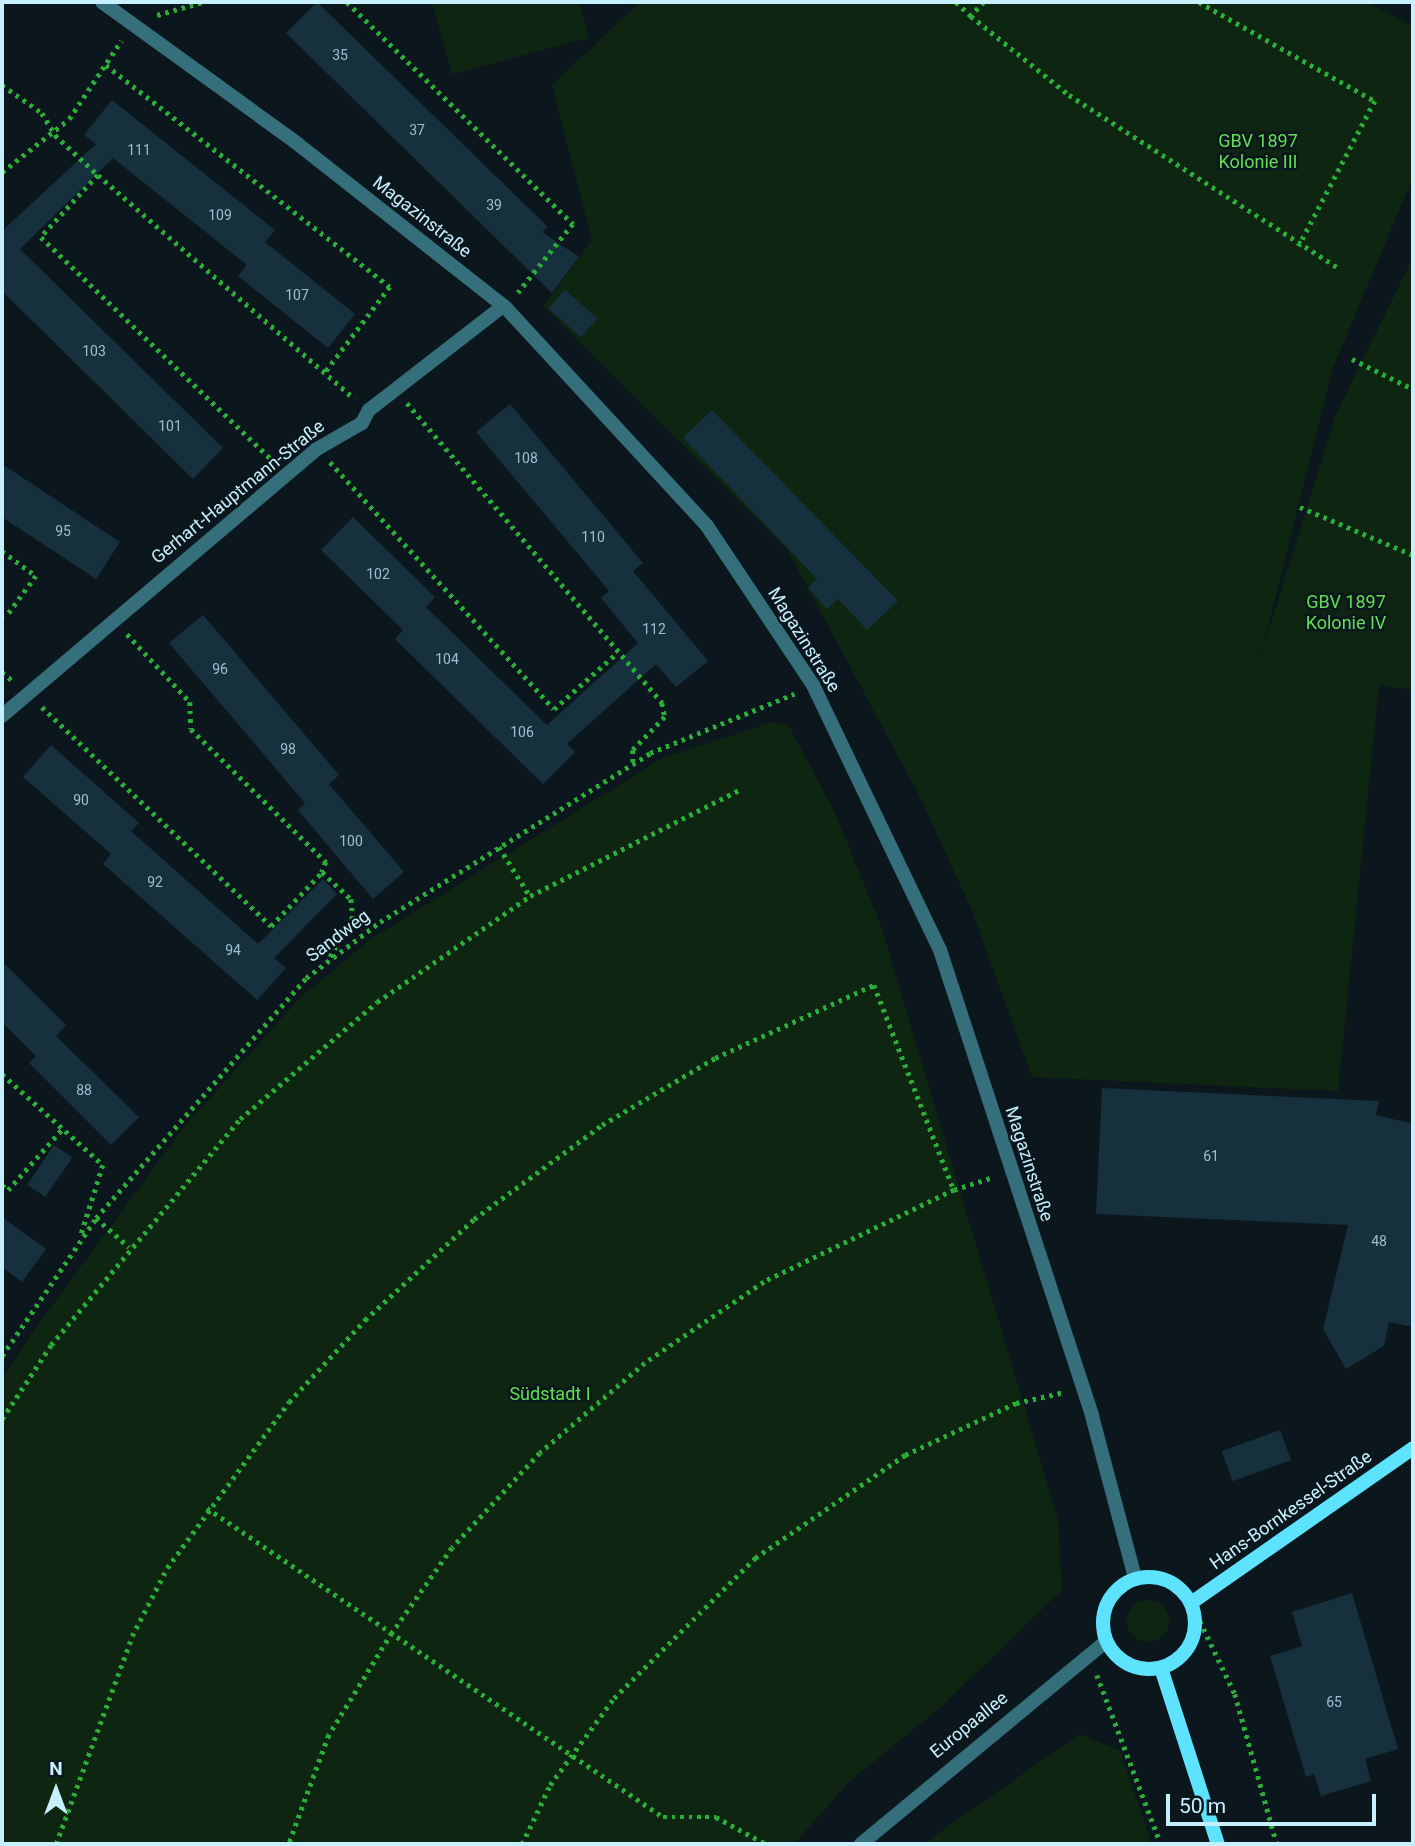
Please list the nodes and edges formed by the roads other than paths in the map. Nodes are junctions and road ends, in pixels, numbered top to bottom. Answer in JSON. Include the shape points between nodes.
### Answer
{"nodes":[{"id":1,"x":102,"y":2,"type":"edge"},
{"id":2,"x":505,"y":307,"type":"junction"},
{"id":3,"x":2,"y":716,"type":"edge"},
{"id":4,"x":1413,"y":1448,"type":"edge"},
{"id":5,"x":1135,"y":1578,"type":"junction"},
{"id":6,"x":1191,"y":1603,"type":"junction"},
{"id":7,"x":1106,"y":1641,"type":"junction"},
{"id":8,"x":1161,"y":1668,"type":"junction"},
{"id":9,"x":861,"y":1844,"type":"edge"},
{"id":10,"x":1218,"y":1844,"type":"edge"}],
"edges":[{"from":1,"to":2,"type":"street","name":"Magazinstraße"},
{"from":2,"to":3,"type":"street","name":"Gerhart-Hauptmann-Straße","via":[[369,410],[362,423],[317,449]]},
{"from":2,"to":5,"type":"street","name":"Magazinstraße","via":[[707,526],[813,684],[940,950],[1082,1388]]},
{"from":4,"to":6,"type":"street","name":"Hans-Bornkessel-Straße"},
{"from":5,"to":6,"type":"street","via":[[1174,1583]]},
{"from":5,"to":7,"type":"street","via":[[1109,1597],[1102,1620]]},
{"from":6,"to":8,"type":"street","via":[[1195,1619],[1187,1650]]},
{"from":7,"to":8,"type":"street","via":[[1130,1665]]},
{"from":7,"to":9,"type":"street","name":"Europaallee"},
{"from":8,"to":10,"type":"street"}]}
